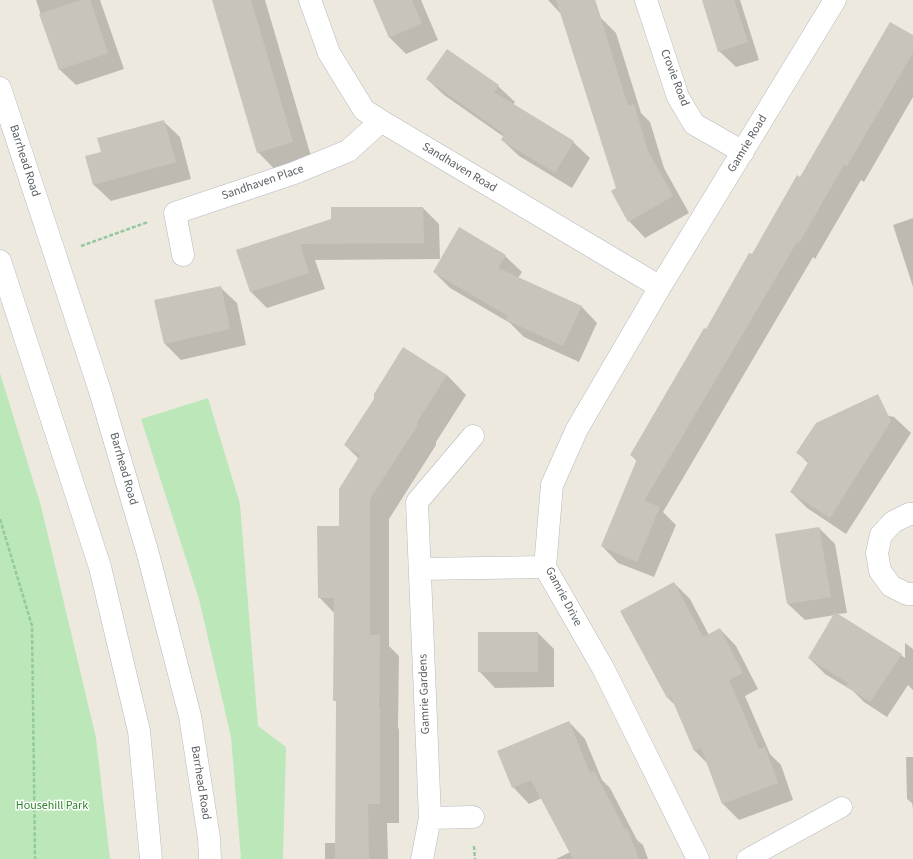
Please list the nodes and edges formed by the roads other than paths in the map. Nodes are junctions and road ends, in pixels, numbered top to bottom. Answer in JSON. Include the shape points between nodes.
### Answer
{"nodes":[{"id":1,"x":310,"y":0,"type":"edge"},
{"id":2,"x":646,"y":0,"type":"edge"},
{"id":3,"x":835,"y":0,"type":"edge"},
{"id":4,"x":0,"y":88,"type":"edge"},
{"id":5,"x":381,"y":122,"type":"junction"},
{"id":6,"x":743,"y":152,"type":"junction"},
{"id":7,"x":183,"y":255,"type":"dead end"},
{"id":8,"x":0,"y":261,"type":"edge"},
{"id":9,"x":660,"y":287,"type":"junction"},
{"id":10,"x":474,"y":436,"type":"dead end"},
{"id":11,"x":913,"y":514,"type":"edge"},
{"id":12,"x":545,"y":567,"type":"junction"},
{"id":13,"x":420,"y":569,"type":"junction"},
{"id":14,"x":913,"y":594,"type":"edge"},
{"id":15,"x":842,"y":807,"type":"dead end"},
{"id":16,"x":473,"y":817,"type":"dead end"},
{"id":17,"x":430,"y":818,"type":"junction"},
{"id":18,"x":151,"y":859,"type":"edge"},
{"id":19,"x":210,"y":859,"type":"edge"},
{"id":20,"x":422,"y":859,"type":"edge"},
{"id":21,"x":698,"y":859,"type":"edge"},
{"id":22,"x":747,"y":859,"type":"edge"}],
"edges":[{"from":1,"to":5,"type":"street","name":"Sandhaven Road","via":[[329,53],[364,110]]},
{"from":2,"to":6,"type":"street","name":"Crovie Road","via":[[678,97],[694,124]]},
{"from":3,"to":6,"type":"street","name":"Gamrie Road"},
{"from":4,"to":19,"type":"street","name":"Barrhead Road","via":[[102,398],[148,554],[190,716]]},
{"from":5,"to":7,"type":"street","name":"Sandhaven Place","via":[[348,151],[294,173],[175,213]]},
{"from":5,"to":9,"type":"street","name":"Sandhaven Road"},
{"from":6,"to":9,"type":"street","name":"Gamrie Road"},
{"from":8,"to":18,"type":"street","via":[[100,567],[138,730]]},
{"from":9,"to":12,"type":"street","name":"Gamrie Drive","via":[[577,429],[552,486]]},
{"from":10,"to":13,"type":"street","name":"Gamrie Gardens","via":[[417,502]]},
{"from":11,"to":14,"type":"street","via":[[893,522],[881,535],[877,553],[880,571],[891,586],[907,594]]},
{"from":12,"to":13,"type":"street"},
{"from":12,"to":21,"type":"street","name":"Gamrie Drive","via":[[603,668]]},
{"from":13,"to":17,"type":"street","name":"Gamrie Gardens"},
{"from":15,"to":22,"type":"lane"},
{"from":16,"to":17,"type":"street"},
{"from":17,"to":20,"type":"street","name":"Gamrie Gardens"}]}
